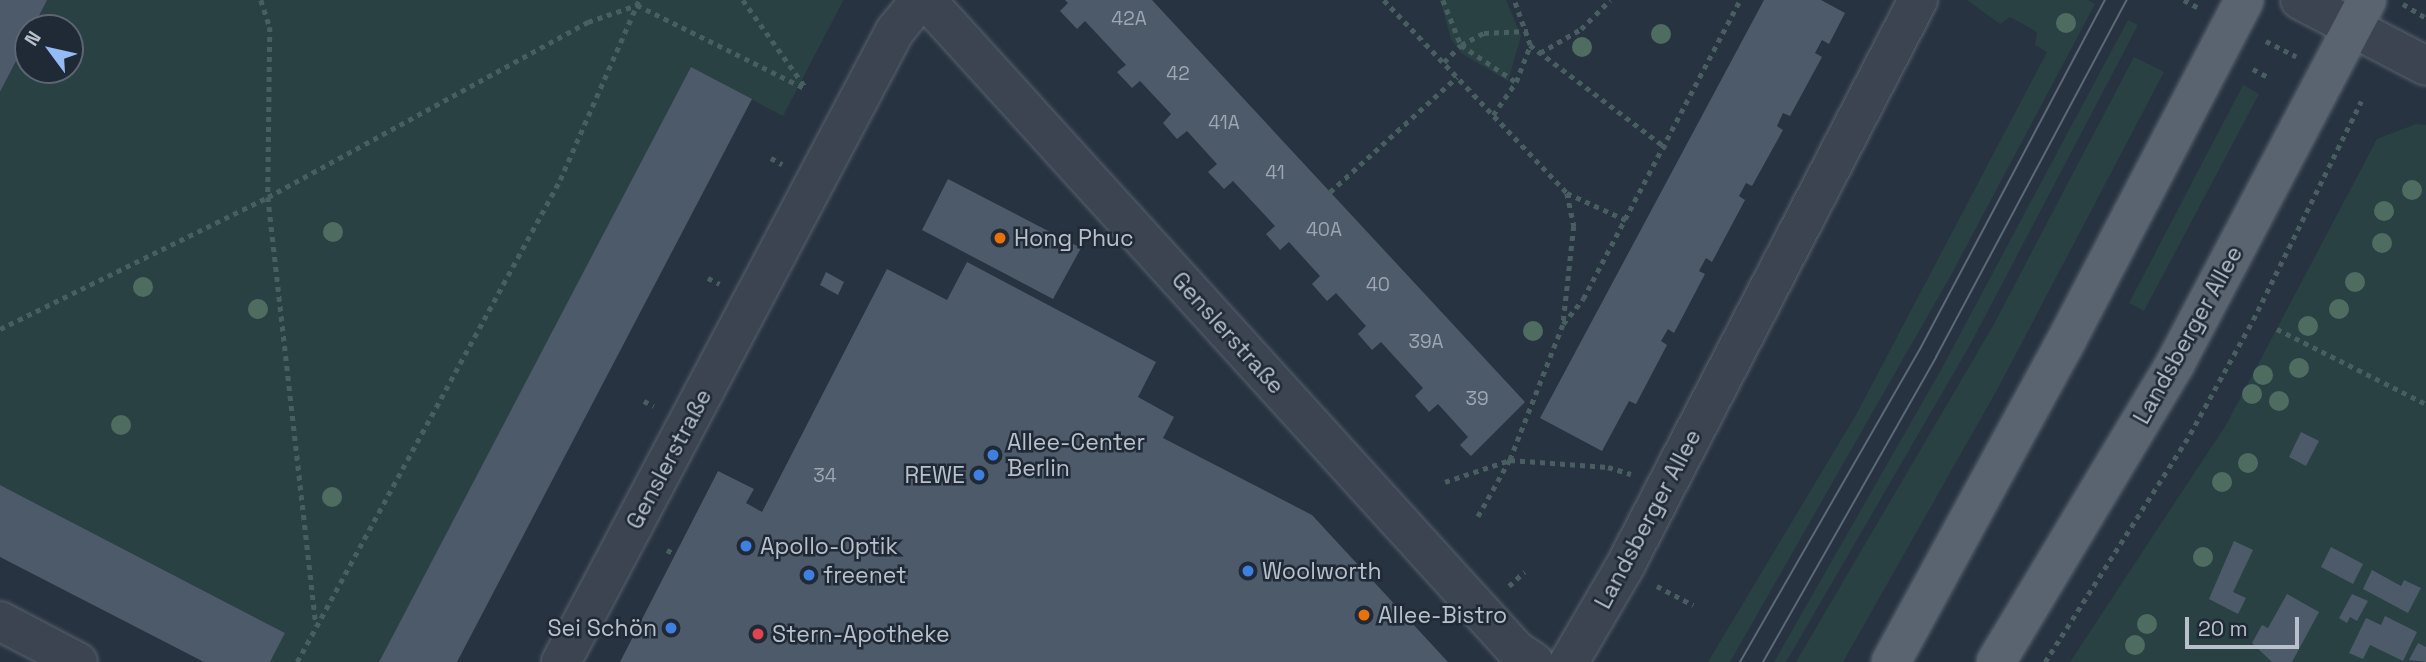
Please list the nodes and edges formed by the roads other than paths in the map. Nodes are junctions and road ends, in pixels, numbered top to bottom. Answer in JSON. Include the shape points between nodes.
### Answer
{"nodes":[{"id":1,"x":920,"y":0,"type":"edge"},
{"id":2,"x":926,"y":0,"type":"edge"},
{"id":3,"x":1918,"y":0,"type":"edge"},
{"id":4,"x":2244,"y":0,"type":"edge"},
{"id":5,"x":2300,"y":0,"type":"edge"},
{"id":6,"x":2360,"y":14,"type":"edge"},
{"id":7,"x":2426,"y":66,"type":"edge"},
{"id":8,"x":0,"y":621,"type":"edge"},
{"id":9,"x":78,"y":662,"type":"edge"},
{"id":10,"x":561,"y":662,"type":"edge"},
{"id":11,"x":1534,"y":662,"type":"edge"},
{"id":12,"x":1569,"y":662,"type":"edge"},
{"id":13,"x":1891,"y":662,"type":"edge"},
{"id":14,"x":1996,"y":662,"type":"edge"}],
"edges":[{"from":1,"to":10,"type":"street","name":"Genslerstraße","via":[[895,31]]},
{"from":2,"to":11,"type":"street","name":"Genslerstraße","via":[[1516,650]]},
{"from":3,"to":12,"type":"street","name":"Landsberger Allee","via":[[1624,568]]},
{"from":4,"to":13,"type":"main road"},
{"from":5,"to":6,"type":"street"},
{"from":6,"to":7,"type":"street"},
{"from":6,"to":14,"type":"main road","name":"Landsberger Allee","via":[[2176,362]]},
{"from":8,"to":9,"type":"street"}]}
